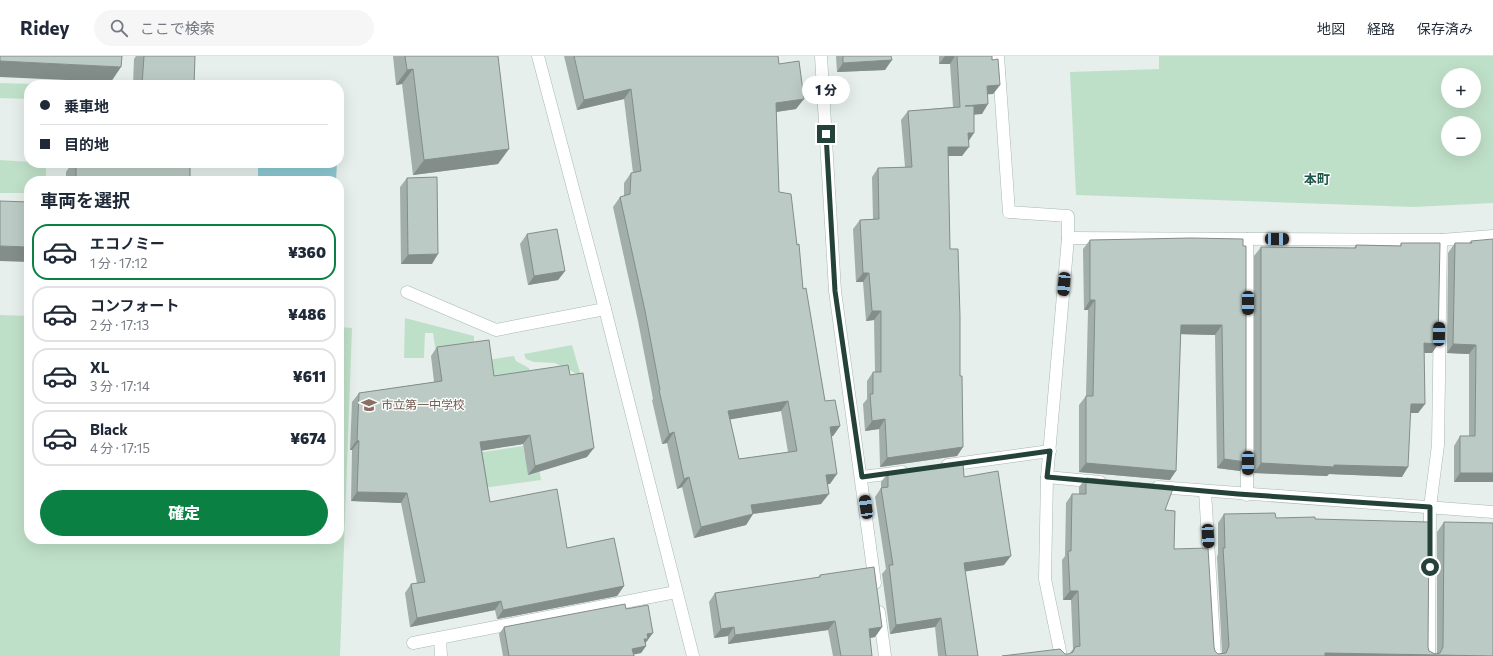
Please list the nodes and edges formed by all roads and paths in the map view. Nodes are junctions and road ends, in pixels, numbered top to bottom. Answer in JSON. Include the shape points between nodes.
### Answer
{"nodes":[{"id":1,"x":538,"y":56,"type":"edge"},
{"id":2,"x":821,"y":56,"type":"edge"},
{"id":3,"x":998,"y":56,"type":"edge"},
{"id":4,"x":1493,"y":236,"type":"edge"},
{"id":5,"x":1068,"y":238,"type":"junction"},
{"id":6,"x":1248,"y":239,"type":"junction"},
{"id":7,"x":1441,"y":240,"type":"junction"},
{"id":8,"x":407,"y":292,"type":"dead end"},
{"id":9,"x":605,"y":309,"type":"junction"},
{"id":10,"x":1050,"y":451,"type":"junction"},
{"id":11,"x":940,"y":466,"type":"edge"},
{"id":12,"x":917,"y":470,"type":"edge"},
{"id":13,"x":862,"y":477,"type":"junction"},
{"id":14,"x":1047,"y":477,"type":"junction"},
{"id":15,"x":1110,"y":483,"type":"edge"},
{"id":16,"x":1150,"y":486,"type":"edge"},
{"id":17,"x":1206,"y":491,"type":"junction"},
{"id":18,"x":1248,"y":495,"type":"junction"},
{"id":19,"x":1430,"y":507,"type":"junction"},
{"id":20,"x":1493,"y":512,"type":"edge"},
{"id":21,"x":676,"y":592,"type":"junction"},
{"id":22,"x":440,"y":638,"type":"junction"},
{"id":23,"x":413,"y":643,"type":"dead end"},
{"id":24,"x":441,"y":656,"type":"edge"},
{"id":25,"x":692,"y":656,"type":"edge"},
{"id":26,"x":885,"y":656,"type":"edge"},
{"id":27,"x":1061,"y":656,"type":"edge"},
{"id":28,"x":1215,"y":656,"type":"edge"},
{"id":29,"x":1429,"y":656,"type":"edge"}],
"edges":[{"from":1,"to":9,"type":"street"},
{"from":2,"to":13,"type":"street","via":[[835,291]]},
{"from":3,"to":5,"type":"street","via":[[1009,212],[1068,216]]},
{"from":4,"to":7,"type":"street"},
{"from":5,"to":6,"type":"street"},
{"from":5,"to":10,"type":"street"},
{"from":6,"to":7,"type":"street"},
{"from":6,"to":18,"type":"street"},
{"from":7,"to":19,"type":"street","via":[[1438,445]]},
{"from":8,"to":9,"type":"street","via":[[496,330]]},
{"from":9,"to":21,"type":"street"},
{"from":10,"to":11,"type":"street"},
{"from":10,"to":14,"type":"street"},
{"from":12,"to":13,"type":"street"},
{"from":13,"to":26,"type":"street"},
{"from":14,"to":15,"type":"street"},
{"from":14,"to":27,"type":"street","via":[[1045,579]]},
{"from":16,"to":17,"type":"street"},
{"from":17,"to":18,"type":"street"},
{"from":17,"to":28,"type":"street"},
{"from":18,"to":19,"type":"street"},
{"from":19,"to":20,"type":"street"},
{"from":19,"to":29,"type":"street"},
{"from":21,"to":22,"type":"street"},
{"from":21,"to":25,"type":"street"},
{"from":22,"to":23,"type":"street"},
{"from":22,"to":24,"type":"street"}]}
